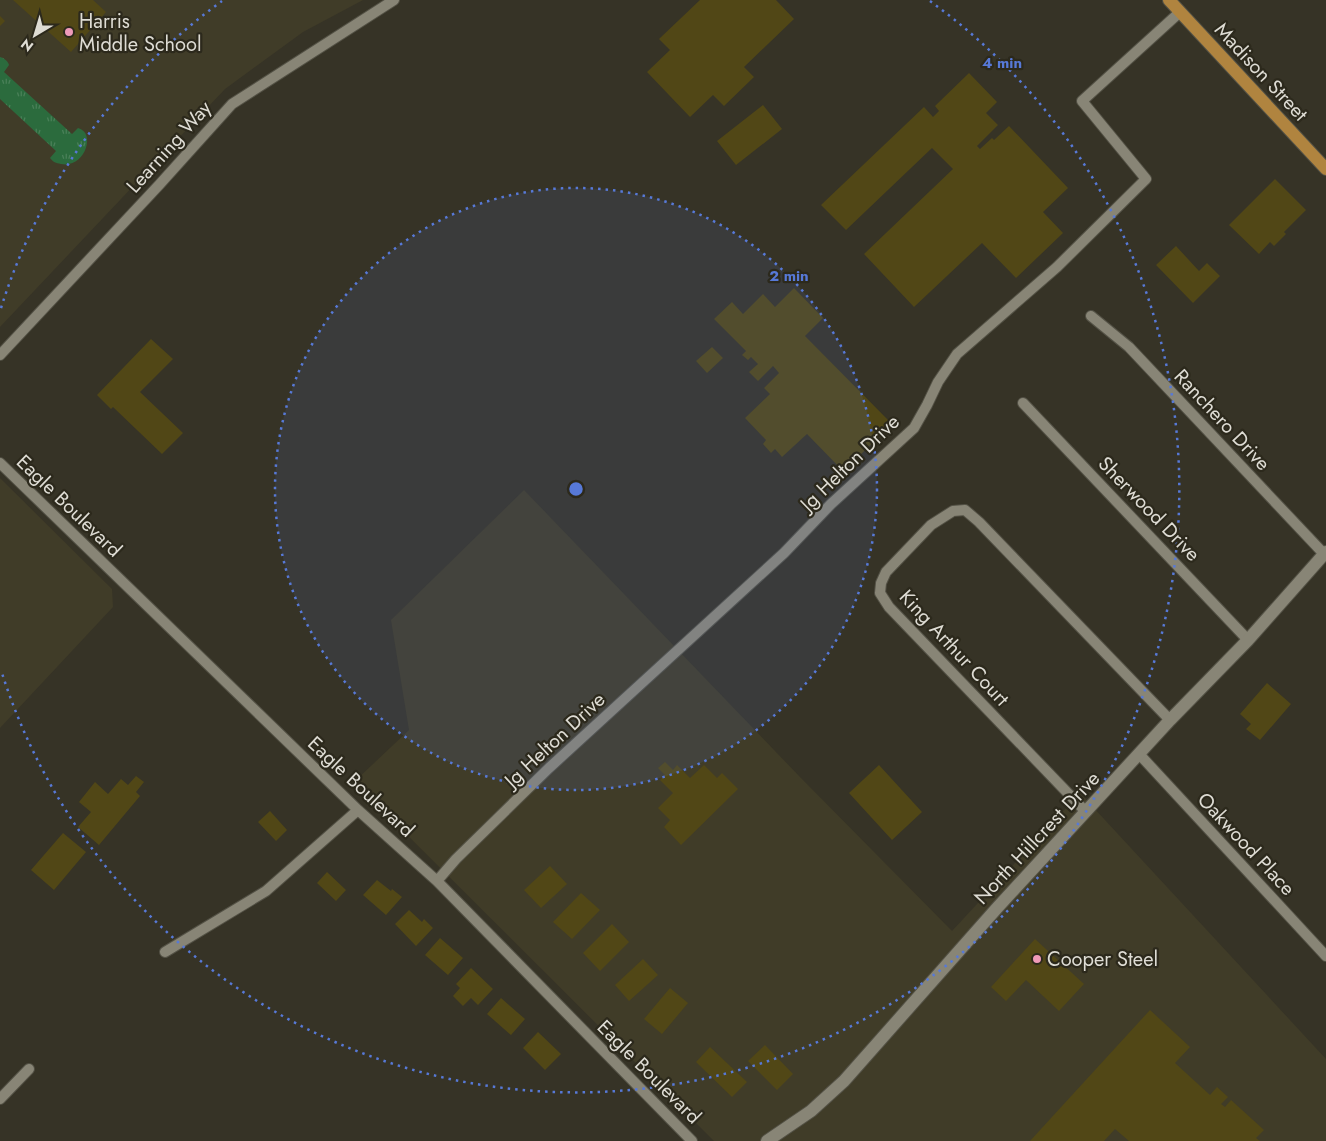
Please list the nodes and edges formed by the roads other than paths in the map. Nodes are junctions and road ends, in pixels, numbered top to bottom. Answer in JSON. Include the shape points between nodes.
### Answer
{"nodes":[{"id":1,"x":394,"y":0,"type":"edge"},
{"id":2,"x":1168,"y":0,"type":"edge"},
{"id":3,"x":1180,"y":12,"type":"junction"},
{"id":4,"x":1326,"y":168,"type":"edge"},
{"id":5,"x":1091,"y":316,"type":"dead end"},
{"id":6,"x":0,"y":355,"type":"edge"},
{"id":7,"x":1023,"y":403,"type":"dead end"},
{"id":8,"x":0,"y":463,"type":"edge"},
{"id":9,"x":1325,"y":553,"type":"edge"},
{"id":10,"x":1248,"y":640,"type":"junction"},
{"id":11,"x":1170,"y":720,"type":"junction"},
{"id":12,"x":1140,"y":755,"type":"junction"},
{"id":13,"x":358,"y":810,"type":"junction"},
{"id":14,"x":1086,"y":812,"type":"junction"},
{"id":15,"x":437,"y":881,"type":"junction"},
{"id":16,"x":165,"y":952,"type":"dead end"},
{"id":17,"x":1326,"y":956,"type":"edge"},
{"id":18,"x":29,"y":1069,"type":"dead end"},
{"id":19,"x":0,"y":1099,"type":"edge"},
{"id":20,"x":692,"y":1141,"type":"edge"},
{"id":21,"x":767,"y":1141,"type":"edge"}],
"edges":[{"from":1,"to":6,"type":"street","name":"Learning Way","via":[[232,104]]},
{"from":2,"to":3,"type":"main road","name":"Madison Street"},
{"from":3,"to":4,"type":"main road","name":"Madison Street"},
{"from":3,"to":15,"type":"street","name":"Jg Helton Drive","via":[[1082,101],[1146,179],[1057,267],[957,354],[914,428],[831,504],[784,553],[549,768]]},
{"from":5,"to":9,"type":"street","name":"Ranchero Drive","via":[[1129,347]]},
{"from":7,"to":10,"type":"street","name":"Sherwood Drive"},
{"from":8,"to":13,"type":"street","name":"Eagle Boulevard"},
{"from":9,"to":10,"type":"street","name":"North Hillcrest Drive"},
{"from":10,"to":11,"type":"street","name":"North Hillcrest Drive"},
{"from":11,"to":12,"type":"street","name":"North Hillcrest Drive"},
{"from":11,"to":14,"type":"street","name":"King Arthur Court","via":[[965,510],[953,511],[931,525],[886,572],[880,583],[880,592],[889,607]]},
{"from":12,"to":14,"type":"street","name":"North Hillcrest Drive"},
{"from":12,"to":17,"type":"street","name":"Oakwood Place"},
{"from":13,"to":15,"type":"street","name":"Eagle Boulevard"},
{"from":13,"to":16,"type":"street","via":[[266,891]]},
{"from":14,"to":21,"type":"street","name":"North Hillcrest Drive","via":[[844,1081],[811,1111]]},
{"from":15,"to":20,"type":"street","name":"Eagle Boulevard"},
{"from":18,"to":19,"type":"street"}]}
